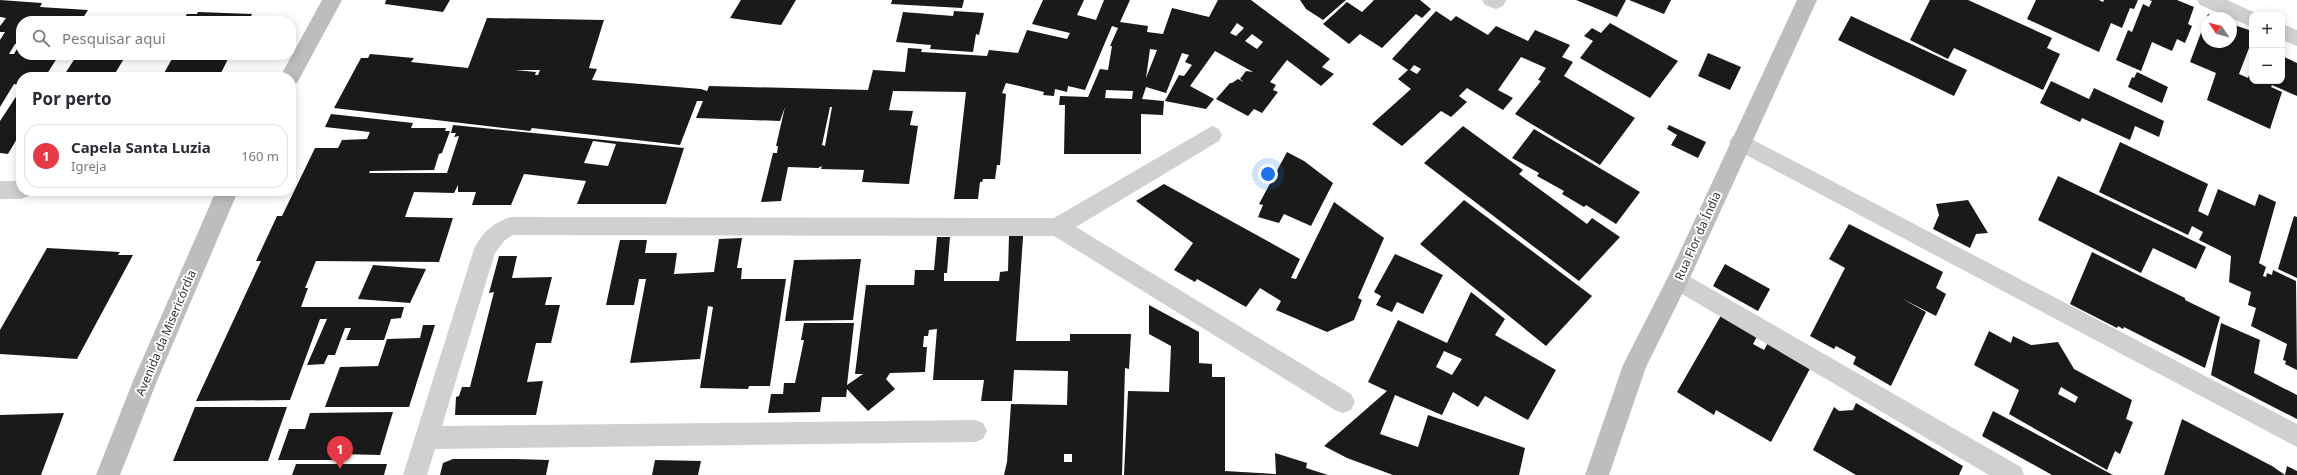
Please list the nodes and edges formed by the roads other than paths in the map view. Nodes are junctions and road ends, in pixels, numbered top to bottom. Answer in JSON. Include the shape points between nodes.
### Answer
{"nodes":[{"id":1,"x":332,"y":0,"type":"edge"},
{"id":2,"x":1807,"y":0,"type":"edge"},
{"id":3,"x":2207,"y":0,"type":"edge"},
{"id":4,"x":2249,"y":18,"type":"edge"},
{"id":5,"x":2285,"y":33,"type":"edge"},
{"id":6,"x":2297,"y":38,"type":"edge"},
{"id":7,"x":293,"y":72,"type":"edge"},
{"id":8,"x":1212,"y":135,"type":"dead end"},
{"id":9,"x":1740,"y":142,"type":"junction"},
{"id":10,"x":0,"y":190,"type":"edge"},
{"id":11,"x":16,"y":190,"type":"edge"},
{"id":12,"x":225,"y":196,"type":"edge"},
{"id":13,"x":1057,"y":227,"type":"junction"},
{"id":14,"x":1678,"y":280,"type":"junction"},
{"id":15,"x":1343,"y":402,"type":"dead end"},
{"id":16,"x":975,"y":431,"type":"dead end"},
{"id":17,"x":2297,"y":436,"type":"edge"},
{"id":18,"x":425,"y":438,"type":"junction"},
{"id":19,"x":108,"y":475,"type":"edge"},
{"id":20,"x":415,"y":475,"type":"edge"},
{"id":21,"x":1597,"y":475,"type":"edge"},
{"id":22,"x":2012,"y":475,"type":"edge"}],
"edges":[{"from":1,"to":7,"type":"street"},
{"from":2,"to":9,"type":"street","name":"Rua Flor da Índia"},
{"from":3,"to":4,"type":"street"},
{"from":5,"to":6,"type":"street"},
{"from":8,"to":13,"type":"street"},
{"from":9,"to":14,"type":"street","name":"Rua Flor da Índia"},
{"from":9,"to":17,"type":"street"},
{"from":10,"to":11,"type":"street"},
{"from":12,"to":19,"type":"street","name":"Avenida da Misericórdia"},
{"from":13,"to":15,"type":"street"},
{"from":13,"to":18,"type":"street","via":[[510,226],[497,233],[485,249]]},
{"from":14,"to":21,"type":"street","name":"Rua Flor da Índia","via":[[1635,365]]},
{"from":14,"to":22,"type":"street"},
{"from":16,"to":18,"type":"street"},
{"from":18,"to":20,"type":"street"}]}
